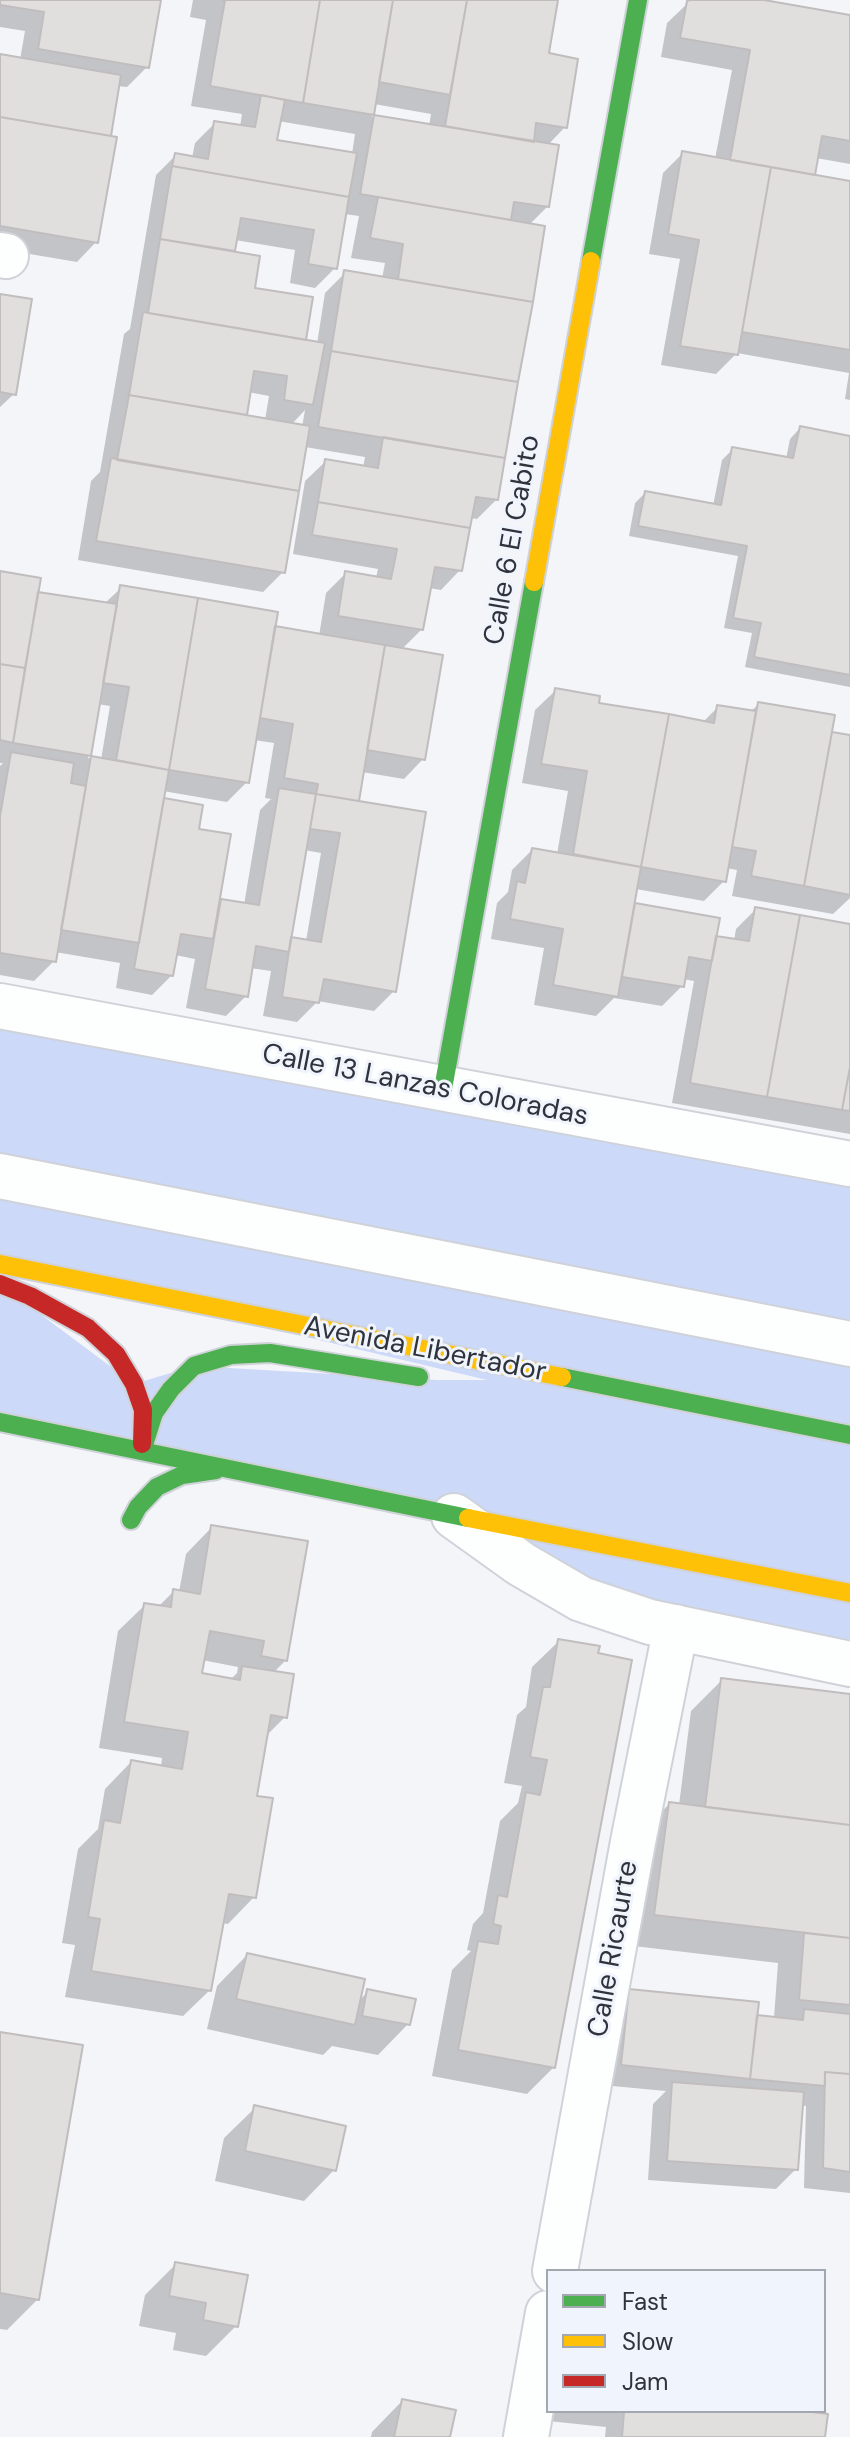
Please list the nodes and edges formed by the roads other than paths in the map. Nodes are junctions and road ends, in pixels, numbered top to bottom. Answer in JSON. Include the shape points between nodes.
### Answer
{"nodes":[{"id":1,"x":638,"y":0,"type":"edge"},
{"id":2,"x":0,"y":1006,"type":"edge"},
{"id":3,"x":443,"y":1089,"type":"junction"},
{"id":4,"x":850,"y":1164,"type":"edge"},
{"id":5,"x":0,"y":1176,"type":"edge"},
{"id":6,"x":0,"y":1264,"type":"edge"},
{"id":7,"x":0,"y":1284,"type":"edge"},
{"id":8,"x":850,"y":1344,"type":"edge"},
{"id":9,"x":546,"y":1374,"type":"junction"},
{"id":10,"x":437,"y":1380,"type":"dead end"},
{"id":11,"x":487,"y":1380,"type":"dead end"},
{"id":12,"x":0,"y":1422,"type":"edge"},
{"id":13,"x":59,"y":1435,"type":"junction"},
{"id":14,"x":850,"y":1435,"type":"edge"},
{"id":15,"x":142,"y":1451,"type":"junction"},
{"id":16,"x":101,"y":1459,"type":"dead end"},
{"id":17,"x":239,"y":1471,"type":"junction"},
{"id":18,"x":126,"y":1492,"type":"dead end"},
{"id":19,"x":454,"y":1516,"type":"junction"},
{"id":20,"x":850,"y":1593,"type":"edge"},
{"id":21,"x":676,"y":1627,"type":"junction"},
{"id":22,"x":850,"y":1664,"type":"edge"},
{"id":23,"x":555,"y":2269,"type":"edge"},
{"id":24,"x":546,"y":2324,"type":"edge"},
{"id":25,"x":526,"y":2437,"type":"edge"}],
"edges":[{"from":1,"to":3,"type":"main road","name":"Calle 6 El Cabito"},
{"from":2,"to":3,"type":"street","name":"Calle 13 Lanzas Coloradas"},
{"from":3,"to":4,"type":"street","name":"Calle 13 Lanzas Coloradas"},
{"from":5,"to":8,"type":"street"},
{"from":6,"to":9,"type":"main road","name":"Avenida Libertador"},
{"from":7,"to":15,"type":"main road","via":[[88,1328],[116,1354],[143,1410]]},
{"from":9,"to":11,"type":"main road"},
{"from":9,"to":14,"type":"main road","name":"Avenida Libertador"},
{"from":10,"to":15,"type":"main road","via":[[270,1353],[231,1355],[194,1366],[171,1389],[154,1413]]},
{"from":12,"to":13,"type":"main road"},
{"from":13,"to":15,"type":"main road"},
{"from":13,"to":16,"type":"main road"},
{"from":15,"to":17,"type":"main road"},
{"from":17,"to":18,"type":"main road","via":[[182,1475],[157,1487],[131,1520]]},
{"from":17,"to":19,"type":"main road"},
{"from":19,"to":20,"type":"main road"},
{"from":19,"to":21,"type":"street","via":[[581,1599]]},
{"from":21,"to":22,"type":"street"},
{"from":21,"to":23,"type":"street","name":"Calle Ricaurte"},
{"from":24,"to":25,"type":"street"}]}
